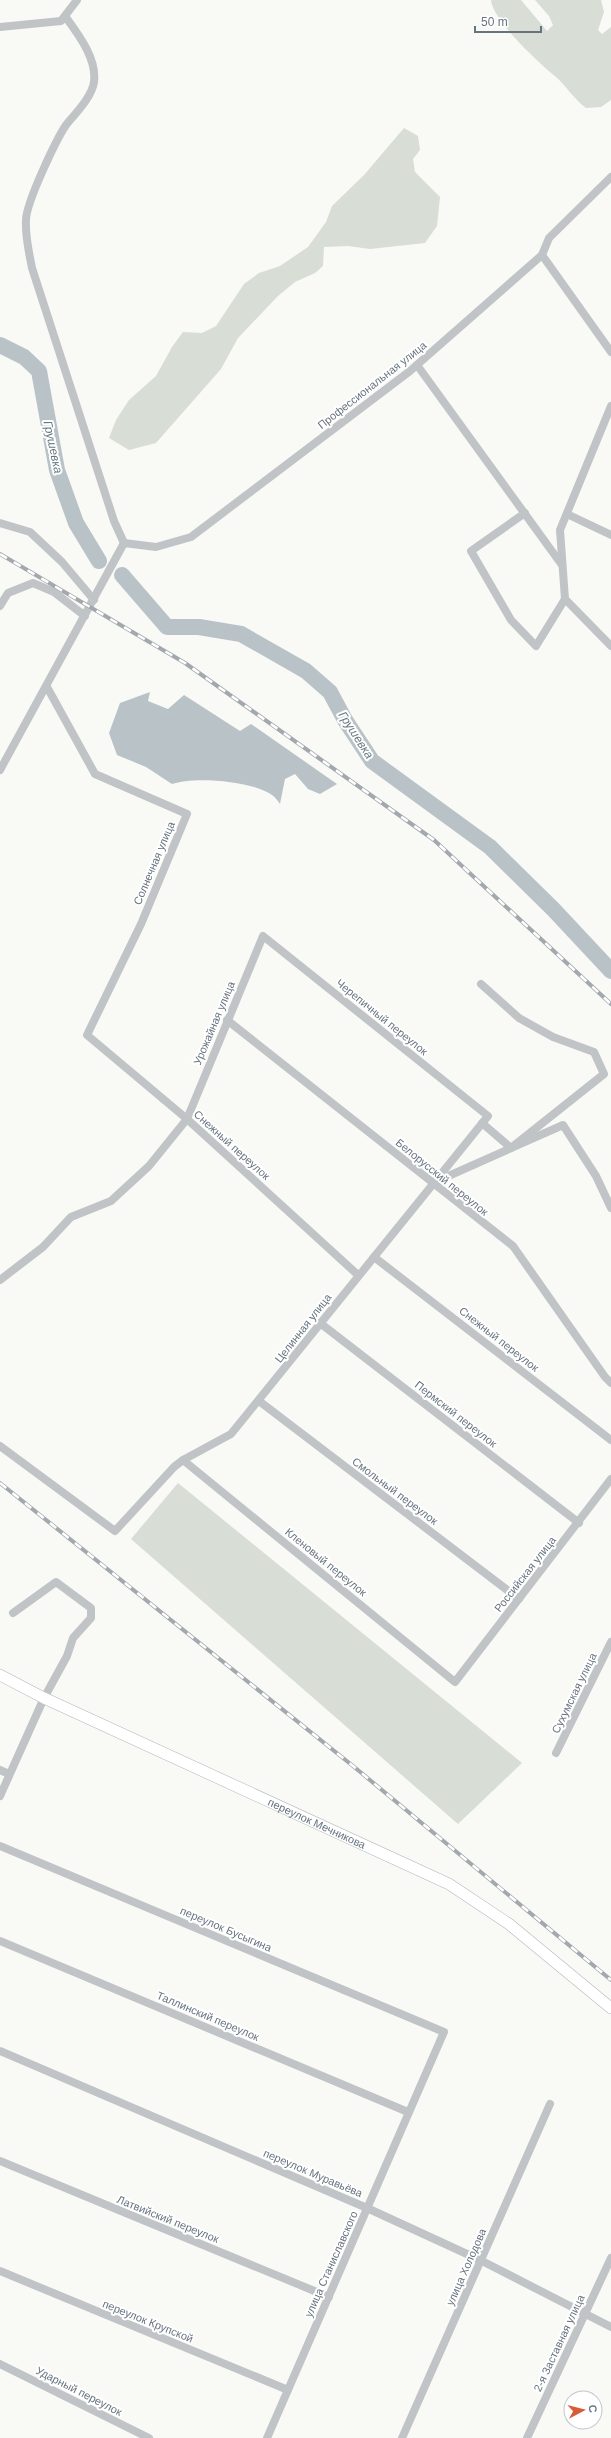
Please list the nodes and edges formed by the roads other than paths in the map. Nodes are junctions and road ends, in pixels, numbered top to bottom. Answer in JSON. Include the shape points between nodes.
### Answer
{"nodes":[{"id":1,"x":77,"y":0,"type":"edge"},
{"id":2,"x":65,"y":16,"type":"junction"},
{"id":3,"x":0,"y":27,"type":"edge"},
{"id":4,"x":611,"y":177,"type":"edge"},
{"id":5,"x":542,"y":255,"type":"junction"},
{"id":6,"x":611,"y":352,"type":"edge"},
{"id":7,"x":417,"y":365,"type":"junction"},
{"id":8,"x":610,"y":410,"type":"edge"},
{"id":9,"x":525,"y":513,"type":"junction"},
{"id":10,"x":567,"y":514,"type":"junction"},
{"id":11,"x":0,"y":522,"type":"edge"},
{"id":12,"x":611,"y":535,"type":"edge"},
{"id":13,"x":124,"y":543,"type":"junction"},
{"id":14,"x":563,"y":565,"type":"junction"},
{"id":15,"x":94,"y":600,"type":"junction"},
{"id":16,"x":565,"y":600,"type":"junction"},
{"id":17,"x":0,"y":606,"type":"edge"},
{"id":18,"x":85,"y":616,"type":"junction"},
{"id":19,"x":611,"y":646,"type":"edge"},
{"id":20,"x":47,"y":687,"type":"junction"},
{"id":21,"x":0,"y":770,"type":"edge"},
{"id":22,"x":263,"y":936,"type":"joint"},
{"id":23,"x":481,"y":984,"type":"dead end"},
{"id":24,"x":227,"y":1020,"type":"junction"},
{"id":25,"x":87,"y":1035,"type":"joint"},
{"id":26,"x":186,"y":1119,"type":"junction"},
{"id":27,"x":485,"y":1119,"type":"junction"},
{"id":28,"x":511,"y":1148,"type":"junction"},
{"id":29,"x":433,"y":1183,"type":"junction"},
{"id":30,"x":611,"y":1208,"type":"edge"},
{"id":31,"x":374,"y":1257,"type":"junction"},
{"id":32,"x":358,"y":1275,"type":"junction"},
{"id":33,"x":0,"y":1280,"type":"edge"},
{"id":34,"x":320,"y":1323,"type":"junction"},
{"id":35,"x":611,"y":1383,"type":"edge"},
{"id":36,"x":259,"y":1401,"type":"junction"},
{"id":37,"x":611,"y":1440,"type":"edge"},
{"id":38,"x":0,"y":1446,"type":"edge"},
{"id":39,"x":183,"y":1460,"type":"junction"},
{"id":40,"x":611,"y":1478,"type":"edge"},
{"id":41,"x":578,"y":1523,"type":"junction"},
{"id":42,"x":519,"y":1599,"type":"junction"},
{"id":43,"x":13,"y":1613,"type":"dead end"},
{"id":44,"x":611,"y":1642,"type":"edge"},
{"id":45,"x":0,"y":1676,"type":"edge"},
{"id":46,"x":455,"y":1682,"type":"joint"},
{"id":47,"x":44,"y":1698,"type":"junction"},
{"id":48,"x":556,"y":1753,"type":"dead end"},
{"id":49,"x":0,"y":1770,"type":"edge"},
{"id":50,"x":9,"y":1774,"type":"junction"},
{"id":51,"x":0,"y":1796,"type":"edge"},
{"id":52,"x":0,"y":1846,"type":"edge"},
{"id":53,"x":0,"y":1941,"type":"edge"},
{"id":54,"x":611,"y":2008,"type":"edge"},
{"id":55,"x":444,"y":2032,"type":"joint"},
{"id":56,"x":0,"y":2051,"type":"edge"},
{"id":57,"x":550,"y":2104,"type":"dead end"},
{"id":58,"x":408,"y":2112,"type":"junction"},
{"id":59,"x":0,"y":2161,"type":"edge"},
{"id":60,"x":368,"y":2208,"type":"junction"},
{"id":61,"x":611,"y":2258,"type":"edge"},
{"id":62,"x":480,"y":2260,"type":"junction"},
{"id":63,"x":0,"y":2271,"type":"edge"},
{"id":64,"x":329,"y":2297,"type":"junction"},
{"id":65,"x":585,"y":2314,"type":"junction"},
{"id":66,"x":611,"y":2327,"type":"edge"},
{"id":67,"x":0,"y":2364,"type":"edge"},
{"id":68,"x":288,"y":2390,"type":"junction"},
{"id":69,"x":149,"y":2438,"type":"edge"},
{"id":70,"x":267,"y":2438,"type":"edge"},
{"id":71,"x":402,"y":2438,"type":"edge"},
{"id":72,"x":527,"y":2438,"type":"edge"}],
"edges":[{"from":1,"to":2,"type":"street"},
{"from":2,"to":3,"type":"street","via":[[61,21]]},
{"from":2,"to":13,"type":"street","via":[[84,42],[94,82],[61,133],[33,198],[26,218],[26,243],[114,521]]},
{"from":4,"to":5,"type":"street","name":"Профессиональная улица","via":[[548,238]]},
{"from":5,"to":6,"type":"street"},
{"from":5,"to":7,"type":"street","name":"Профессиональная улица"},
{"from":7,"to":9,"type":"street"},
{"from":7,"to":13,"type":"street","name":"Профессиональная улица","via":[[191,537],[156,547]]},
{"from":8,"to":10,"type":"street"},
{"from":9,"to":14,"type":"street"},
{"from":9,"to":16,"type":"street","via":[[471,551],[511,620],[536,646]]},
{"from":10,"to":12,"type":"street"},
{"from":10,"to":14,"type":"street","via":[[560,530]]},
{"from":11,"to":15,"type":"street","via":[[30,532],[62,562]]},
{"from":13,"to":15,"type":"street"},
{"from":14,"to":16,"type":"street"},
{"from":15,"to":18,"type":"street"},
{"from":16,"to":19,"type":"street"},
{"from":17,"to":18,"type":"street","via":[[8,593],[33,583],[54,592]]},
{"from":18,"to":20,"type":"street"},
{"from":20,"to":21,"type":"street"},
{"from":20,"to":25,"type":"street","name":"Солнечная улица","via":[[95,774],[187,814],[141,924]]},
{"from":22,"to":24,"type":"street","name":"Урожайная улица"},
{"from":22,"to":27,"type":"street","name":"Черепичный переулок"},
{"from":23,"to":28,"type":"street","via":[[519,1018],[553,1037],[594,1052],[604,1074]]},
{"from":24,"to":26,"type":"street","name":"Урожайная улица"},
{"from":24,"to":29,"type":"street","name":"Белорусский переулок"},
{"from":25,"to":26,"type":"street","name":"Снежный переулок"},
{"from":26,"to":32,"type":"street","name":"Снежный переулок"},
{"from":26,"to":33,"type":"street","name":"Урожайная улица","via":[[149,1166],[111,1201],[71,1217],[42,1247]]},
{"from":27,"to":28,"type":"street","name":"Черепичный переулок"},
{"from":27,"to":29,"type":"street","name":"Целинная улица"},
{"from":28,"to":29,"type":"street"},
{"from":28,"to":30,"type":"street","via":[[563,1125],[596,1176]]},
{"from":29,"to":31,"type":"street","name":"Целинная улица"},
{"from":29,"to":35,"type":"street","name":"Белорусский переулок","via":[[513,1246],[604,1377]]},
{"from":31,"to":32,"type":"street","name":"Целинная улица"},
{"from":31,"to":37,"type":"street","name":"Снежный переулок"},
{"from":32,"to":34,"type":"street","name":"Целинная улица"},
{"from":34,"to":36,"type":"street","name":"Целинная улица"},
{"from":34,"to":41,"type":"street","name":"Пермский переулок"},
{"from":36,"to":39,"type":"street","name":"Целинная улица","via":[[231,1434]]},
{"from":36,"to":42,"type":"street","name":"Смольный переулок"},
{"from":38,"to":39,"type":"street","name":"Целинная улица","via":[[115,1531]]},
{"from":39,"to":46,"type":"street","name":"Кленовый переулок"},
{"from":40,"to":41,"type":"street","name":"Российская улица"},
{"from":41,"to":42,"type":"street","name":"Российская улица"},
{"from":42,"to":46,"type":"street","name":"Российская улица"},
{"from":43,"to":47,"type":"street","via":[[56,1582],[91,1608],[91,1618],[73,1638],[67,1656]]},
{"from":44,"to":48,"type":"street","name":"Сухумская улица"},
{"from":45,"to":47,"type":"street","name":"переулок Мечникова"},
{"from":47,"to":50,"type":"street"},
{"from":47,"to":54,"type":"street","name":"переулок Мечникова","via":[[449,1884],[510,1924]]},
{"from":49,"to":50,"type":"street"},
{"from":50,"to":51,"type":"street"},
{"from":52,"to":55,"type":"street","name":"переулок Бусыгина"},
{"from":53,"to":58,"type":"street","name":"Таллинский переулок"},
{"from":55,"to":58,"type":"street","name":"улица Станиславского"},
{"from":56,"to":60,"type":"street","name":"переулок Муравьёва"},
{"from":57,"to":62,"type":"street","name":"улица Холодова"},
{"from":58,"to":60,"type":"street","name":"улица Станиславского"},
{"from":59,"to":64,"type":"street","name":"Латвийский переулок"},
{"from":60,"to":62,"type":"street","name":"переулок Муравьёва"},
{"from":60,"to":64,"type":"street","name":"улица Станиславского"},
{"from":61,"to":65,"type":"street","name":"2-я Заставная улица"},
{"from":62,"to":65,"type":"street","name":"переулок Муравьёва"},
{"from":62,"to":71,"type":"street","name":"улица Холодова"},
{"from":63,"to":68,"type":"street","name":"переулок Крупской"},
{"from":64,"to":68,"type":"street","name":"улица Станиславского"},
{"from":65,"to":66,"type":"street","name":"переулок Муравьёва"},
{"from":65,"to":72,"type":"street","name":"2-я Заставная улица"},
{"from":67,"to":69,"type":"street","name":"Ударный переулок"},
{"from":68,"to":70,"type":"street","name":"улица Станиславского"}]}
